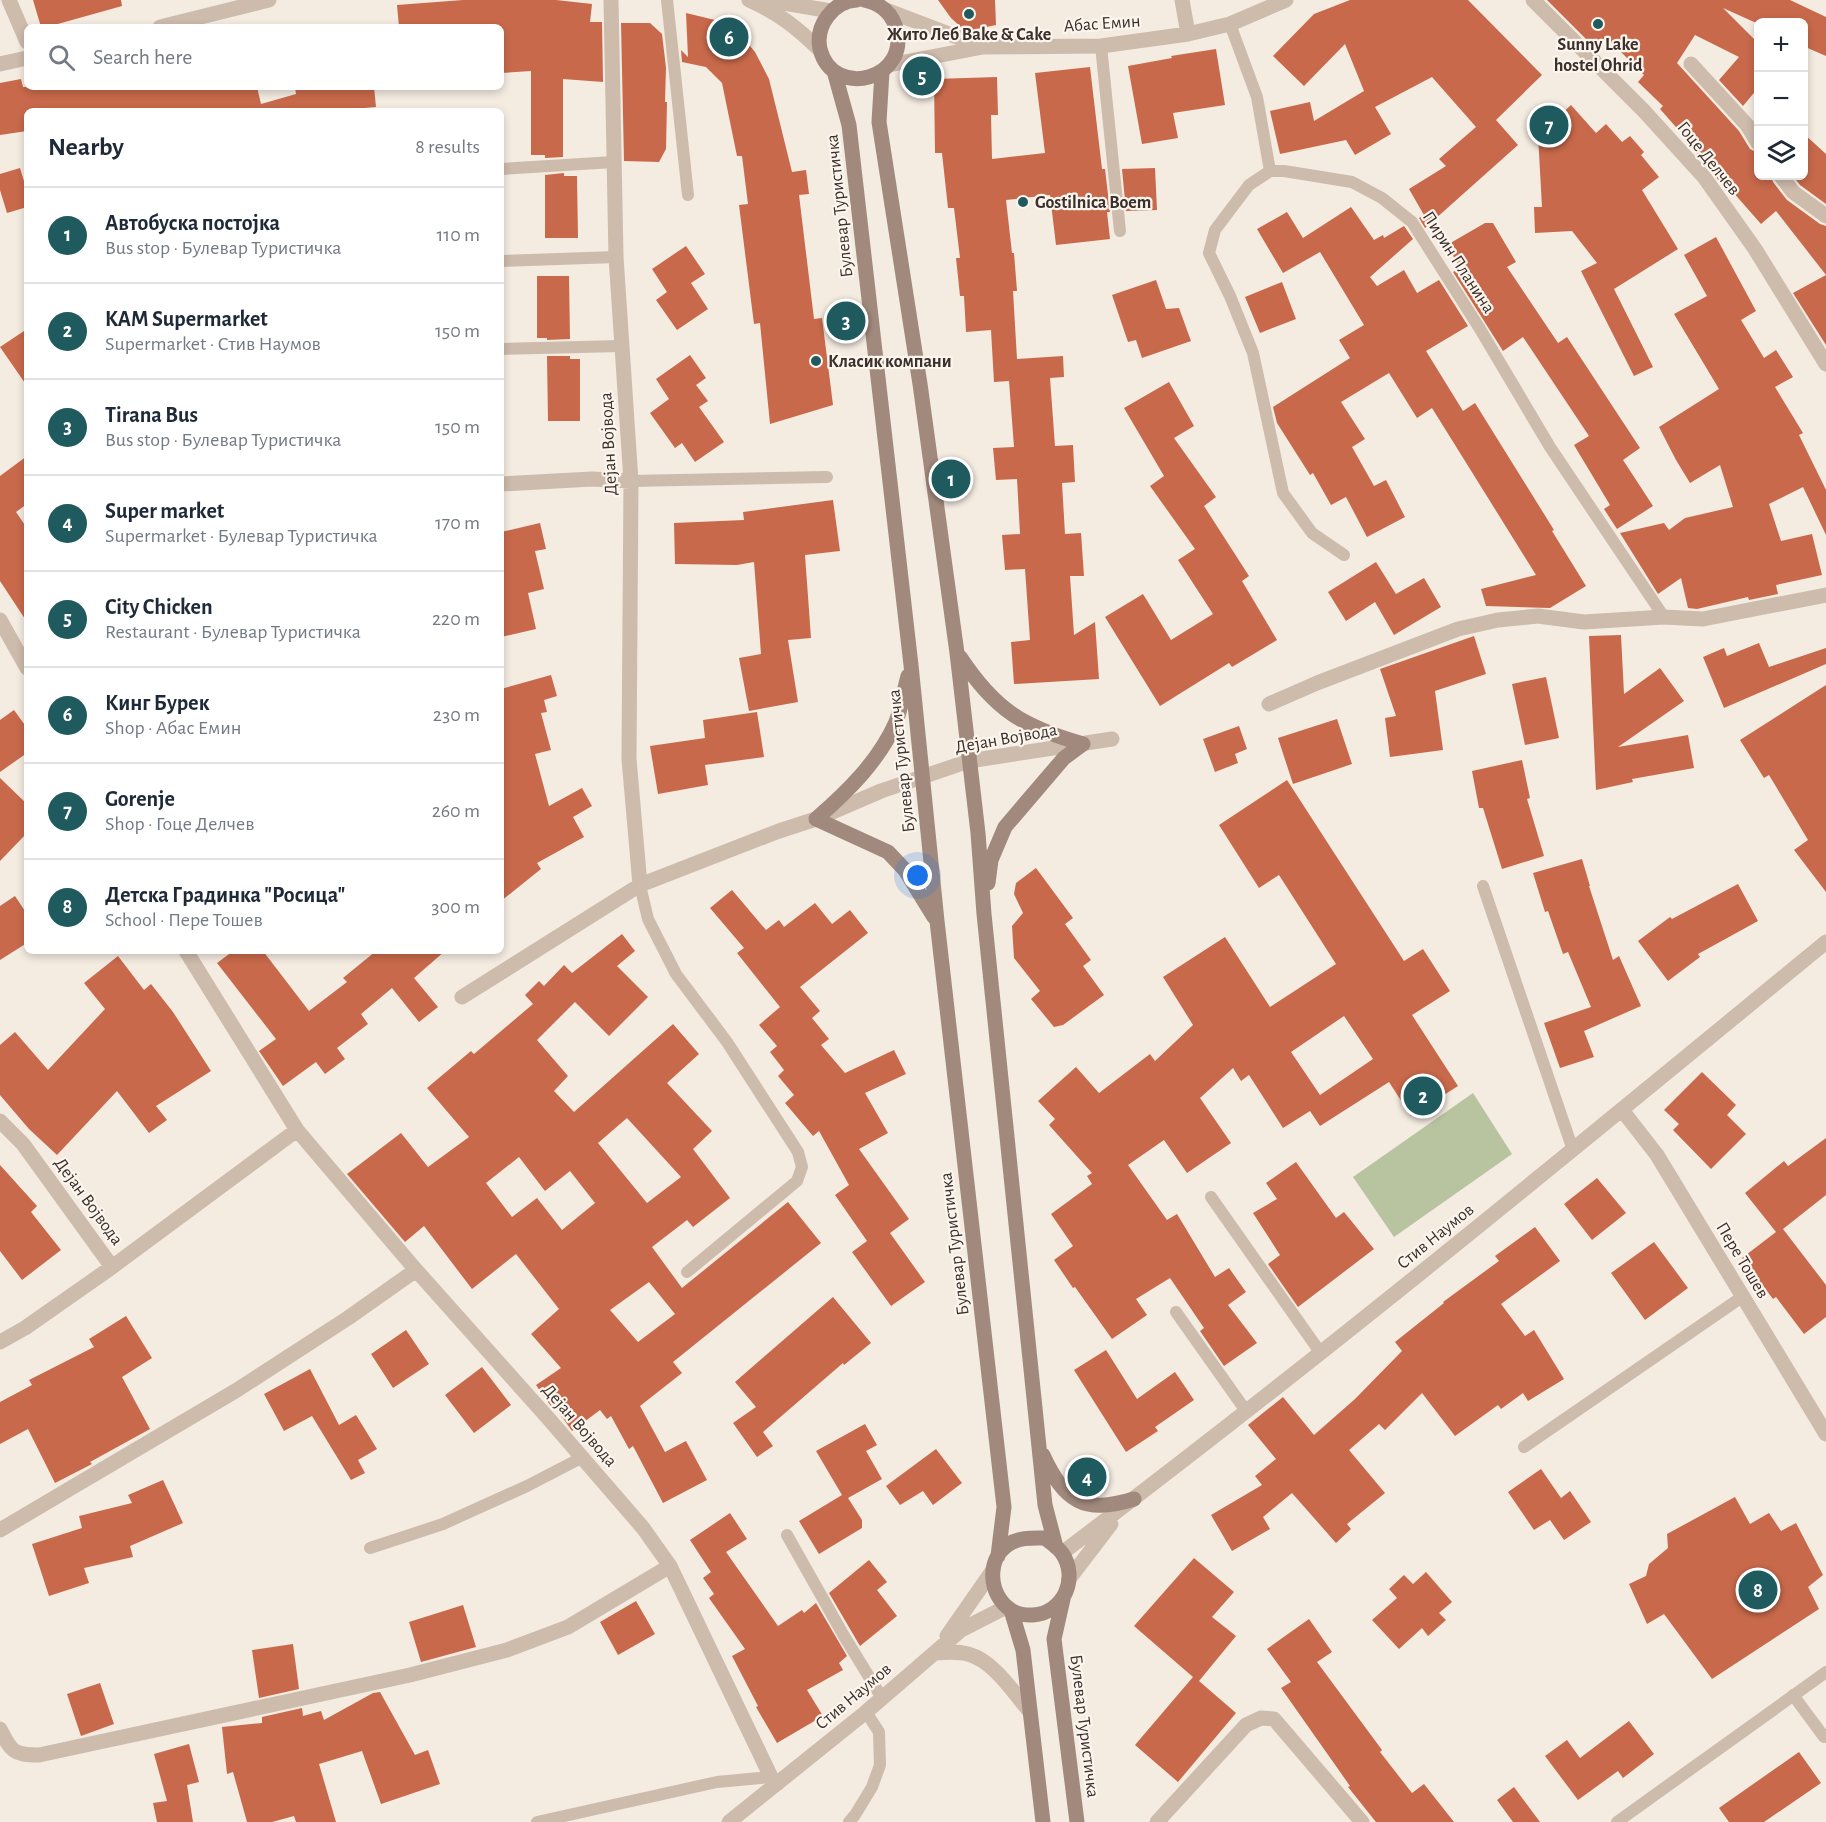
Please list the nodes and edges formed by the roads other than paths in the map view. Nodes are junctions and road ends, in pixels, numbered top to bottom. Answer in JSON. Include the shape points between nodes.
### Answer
{"nodes":[{"id":1,"x":9,"y":0,"type":"edge"},
{"id":2,"x":269,"y":0,"type":"edge"},
{"id":3,"x":611,"y":0,"type":"edge"},
{"id":4,"x":667,"y":0,"type":"edge"},
{"id":5,"x":749,"y":0,"type":"edge"},
{"id":6,"x":766,"y":0,"type":"edge"},
{"id":7,"x":857,"y":0,"type":"edge"},
{"id":8,"x":1182,"y":0,"type":"edge"},
{"id":9,"x":1286,"y":0,"type":"edge"},
{"id":10,"x":1533,"y":0,"type":"edge"},
{"id":11,"x":875,"y":3,"type":"edge"},
{"id":12,"x":831,"y":5,"type":"edge"},
{"id":13,"x":172,"y":24,"type":"edge"},
{"id":14,"x":1230,"y":24,"type":"junction"},
{"id":15,"x":1188,"y":34,"type":"junction"},
{"id":16,"x":24,"y":35,"type":"edge"},
{"id":17,"x":1101,"y":46,"type":"junction"},
{"id":18,"x":983,"y":47,"type":"junction"},
{"id":19,"x":820,"y":50,"type":"junction"},
{"id":20,"x":24,"y":59,"type":"edge"},
{"id":21,"x":0,"y":64,"type":"edge"},
{"id":22,"x":1691,"y":64,"type":"dead end"},
{"id":23,"x":885,"y":69,"type":"junction"},
{"id":24,"x":834,"y":70,"type":"junction"},
{"id":25,"x":1754,"y":136,"type":"edge"},
{"id":26,"x":614,"y":162,"type":"junction"},
{"id":27,"x":504,"y":170,"type":"edge"},
{"id":28,"x":1270,"y":171,"type":"junction"},
{"id":29,"x":1784,"y":180,"type":"edge"},
{"id":30,"x":688,"y":195,"type":"dead end"},
{"id":31,"x":1826,"y":216,"type":"edge"},
{"id":32,"x":1120,"y":231,"type":"dead end"},
{"id":33,"x":616,"y":257,"type":"junction"},
{"id":34,"x":504,"y":261,"type":"edge"},
{"id":35,"x":621,"y":346,"type":"junction"},
{"id":36,"x":504,"y":349,"type":"edge"},
{"id":37,"x":1826,"y":364,"type":"edge"},
{"id":38,"x":827,"y":477,"type":"dead end"},
{"id":39,"x":631,"y":481,"type":"junction"},
{"id":40,"x":504,"y":484,"type":"edge"},
{"id":41,"x":1344,"y":555,"type":"dead end"},
{"id":42,"x":1826,"y":595,"type":"edge"},
{"id":43,"x":1664,"y":617,"type":"junction"},
{"id":44,"x":0,"y":620,"type":"edge"},
{"id":45,"x":957,"y":653,"type":"junction"},
{"id":46,"x":24,"y":663,"type":"edge"},
{"id":47,"x":910,"y":665,"type":"junction"},
{"id":48,"x":1269,"y":704,"type":"dead end"},
{"id":49,"x":1112,"y":739,"type":"dead end"},
{"id":50,"x":1083,"y":744,"type":"junction"},
{"id":51,"x":969,"y":761,"type":"junction"},
{"id":52,"x":922,"y":777,"type":"junction"},
{"id":53,"x":816,"y":819,"type":"junction"},
{"id":54,"x":640,"y":885,"type":"junction"},
{"id":55,"x":1483,"y":886,"type":"dead end"},
{"id":56,"x":984,"y":914,"type":"junction"},
{"id":57,"x":937,"y":921,"type":"junction"},
{"id":58,"x":1826,"y":942,"type":"edge"},
{"id":59,"x":188,"y":954,"type":"edge"},
{"id":60,"x":462,"y":997,"type":"dead end"},
{"id":61,"x":1622,"y":1110,"type":"junction"},
{"id":62,"x":0,"y":1121,"type":"edge"},
{"id":63,"x":297,"y":1130,"type":"junction"},
{"id":64,"x":1573,"y":1150,"type":"junction"},
{"id":65,"x":1211,"y":1197,"type":"dead end"},
{"id":66,"x":112,"y":1267,"type":"junction"},
{"id":67,"x":416,"y":1270,"type":"junction"},
{"id":68,"x":687,"y":1272,"type":"dead end"},
{"id":69,"x":1742,"y":1297,"type":"junction"},
{"id":70,"x":1176,"y":1312,"type":"dead end"},
{"id":71,"x":0,"y":1342,"type":"edge"},
{"id":72,"x":1320,"y":1352,"type":"junction"},
{"id":73,"x":1246,"y":1411,"type":"junction"},
{"id":74,"x":1826,"y":1434,"type":"edge"},
{"id":75,"x":1038,"y":1446,"type":"junction"},
{"id":76,"x":1524,"y":1447,"type":"dead end"},
{"id":77,"x":583,"y":1457,"type":"junction"},
{"id":78,"x":1134,"y":1499,"type":"junction"},
{"id":79,"x":0,"y":1530,"type":"edge"},
{"id":80,"x":787,"y":1535,"type":"dead end"},
{"id":81,"x":370,"y":1548,"type":"dead end"},
{"id":82,"x":1059,"y":1550,"type":"junction"},
{"id":83,"x":995,"y":1563,"type":"junction"},
{"id":84,"x":670,"y":1566,"type":"junction"},
{"id":85,"x":1070,"y":1579,"type":"junction"},
{"id":86,"x":1063,"y":1599,"type":"junction"},
{"id":87,"x":1009,"y":1608,"type":"junction"},
{"id":88,"x":935,"y":1653,"type":"junction"},
{"id":89,"x":1826,"y":1672,"type":"edge"},
{"id":90,"x":1793,"y":1695,"type":"junction"},
{"id":91,"x":882,"y":1698,"type":"junction"},
{"id":92,"x":866,"y":1712,"type":"junction"},
{"id":93,"x":1030,"y":1712,"type":"junction"},
{"id":94,"x":0,"y":1729,"type":"edge"},
{"id":95,"x":1826,"y":1736,"type":"edge"},
{"id":96,"x":775,"y":1780,"type":"junction"},
{"id":97,"x":537,"y":1822,"type":"edge"},
{"id":98,"x":729,"y":1822,"type":"edge"},
{"id":99,"x":849,"y":1822,"type":"edge"},
{"id":100,"x":1043,"y":1822,"type":"edge"},
{"id":101,"x":1077,"y":1822,"type":"edge"},
{"id":102,"x":1157,"y":1822,"type":"edge"},
{"id":103,"x":1362,"y":1822,"type":"edge"},
{"id":104,"x":1617,"y":1822,"type":"edge"}],
"edges":[{"from":1,"to":16,"type":"street"},
{"from":2,"to":13,"type":"street"},
{"from":3,"to":26,"type":"street","name":"Дејан Војвода"},
{"from":4,"to":30,"type":"lane"},
{"from":5,"to":19,"type":"street","via":[[794,25]]},
{"from":6,"to":12,"type":"street"},
{"from":7,"to":12,"type":"main road"},
{"from":8,"to":15,"type":"street"},
{"from":9,"to":14,"type":"street","name":"Абас Емин"},
{"from":10,"to":37,"type":"street","name":"Гоце Делчев","via":[[1704,177],[1755,249]]},
{"from":11,"to":18,"type":"street","name":"Абас Емин"},
{"from":11,"to":23,"type":"main road","via":[[894,21],[898,34],[895,57]]},
{"from":12,"to":19,"type":"main road","via":[[820,28]]},
{"from":14,"to":15,"type":"street","name":"Абас Емин"},
{"from":14,"to":28,"type":"lane","via":[[1257,97]]},
{"from":15,"to":17,"type":"street","name":"Абас Емин"},
{"from":17,"to":18,"type":"street","name":"Абас Емин"},
{"from":17,"to":32,"type":"lane"},
{"from":18,"to":23,"type":"street"},
{"from":19,"to":24,"type":"main road","name":"Булевар Туристичка"},
{"from":20,"to":21,"type":"street"},
{"from":22,"to":25,"type":"street"},
{"from":23,"to":24,"type":"main road","via":[[862,79],[842,76]]},
{"from":23,"to":45,"type":"main road","via":[[879,122]]},
{"from":24,"to":47,"type":"main road","name":"Булевар Туристичка","via":[[849,124]]},
{"from":26,"to":27,"type":"lane"},
{"from":26,"to":33,"type":"street","name":"Дејан Војвода"},
{"from":28,"to":41,"type":"lane","via":[[1249,185],[1221,221],[1209,252],[1253,352],[1283,493],[1312,533]]},
{"from":28,"to":43,"type":"lane","name":"Пирин Планина","via":[[1352,182],[1382,198],[1412,222],[1550,447]]},
{"from":29,"to":31,"type":"street","via":[[1793,192]]},
{"from":33,"to":34,"type":"lane"},
{"from":33,"to":35,"type":"street","name":"Дејан Војвода"},
{"from":35,"to":36,"type":"lane"},
{"from":35,"to":39,"type":"street","name":"Дејан Војвода"},
{"from":38,"to":39,"type":"lane"},
{"from":39,"to":40,"type":"street"},
{"from":39,"to":54,"type":"street","name":"Дејан Војвода","via":[[629,759]]},
{"from":42,"to":43,"type":"street","via":[[1703,619]]},
{"from":43,"to":48,"type":"street","via":[[1584,622],[1538,616],[1498,620],[1458,629]]},
{"from":44,"to":46,"type":"street"},
{"from":45,"to":50,"type":"main road","via":[[972,676],[1007,711],[1048,734]]},
{"from":45,"to":51,"type":"main road"},
{"from":47,"to":52,"type":"main road","name":"Булевар Туристичка"},
{"from":47,"to":53,"type":"main road","via":[[896,721],[878,754]]},
{"from":49,"to":50,"type":"street","name":"Дејан Војвода"},
{"from":50,"to":51,"type":"street","name":"Дејан Војвода"},
{"from":50,"to":56,"type":"main road","via":[[1064,758],[1005,827],[991,860]]},
{"from":51,"to":52,"type":"street","name":"Дејан Војвода"},
{"from":51,"to":56,"type":"main road"},
{"from":52,"to":53,"type":"street","name":"Дејан Војвода"},
{"from":52,"to":57,"type":"main road","name":"Булевар Туристичка"},
{"from":53,"to":54,"type":"street","name":"Дејан Војвода"},
{"from":53,"to":57,"type":"main road","via":[[888,852],[905,870]]},
{"from":54,"to":60,"type":"street","name":"Дејан Војвода"},
{"from":54,"to":68,"type":"lane","name":"Дејан Војвода","via":[[648,919],[676,974],[728,1042],[798,1152],[802,1167],[797,1182]]},
{"from":55,"to":64,"type":"lane"},
{"from":56,"to":75,"type":"main road"},
{"from":57,"to":83,"type":"main road","name":"Булевар Туристичка","via":[[1004,1507]]},
{"from":58,"to":61,"type":"street","name":"Стив Наумов"},
{"from":59,"to":63,"type":"street","name":"Дејан Војвода"},
{"from":61,"to":64,"type":"street","name":"Стив Наумов"},
{"from":61,"to":69,"type":"street","name":"Пере Тошев","via":[[1657,1155]]},
{"from":62,"to":66,"type":"street","name":"Дејан Војвода","via":[[23,1144]]},
{"from":63,"to":66,"type":"street","name":"Дејан Војвода"},
{"from":63,"to":67,"type":"street","name":"Дејан Војвода"},
{"from":64,"to":72,"type":"street","name":"Стив Наумов"},
{"from":65,"to":72,"type":"lane"},
{"from":66,"to":71,"type":"street"},
{"from":67,"to":77,"type":"street","name":"Дејан Војвода"},
{"from":67,"to":79,"type":"street","via":[[237,1390]]},
{"from":69,"to":74,"type":"street","name":"Пере Тошев"},
{"from":69,"to":76,"type":"lane"},
{"from":70,"to":73,"type":"lane"},
{"from":72,"to":73,"type":"street","name":"Стив Наумов"},
{"from":73,"to":78,"type":"street","name":"Стив Наумов"},
{"from":75,"to":78,"type":"main road","via":[[1062,1488],[1079,1501],[1094,1506]]},
{"from":75,"to":82,"type":"main road","via":[[1045,1504]]},
{"from":77,"to":81,"type":"lane","via":[[443,1524]]},
{"from":77,"to":84,"type":"street","name":"Дејан Војвода"},
{"from":78,"to":82,"type":"street","name":"Стив Наумов"},
{"from":78,"to":85,"type":"street"},
{"from":80,"to":91,"type":"lane"},
{"from":82,"to":83,"type":"main road","via":[[1045,1538],[1022,1539],[1008,1545]]},
{"from":82,"to":85,"type":"main road","via":[[1068,1565]]},
{"from":83,"to":87,"type":"main road","via":[[993,1585]]},
{"from":83,"to":88,"type":"street"},
{"from":84,"to":94,"type":"street","via":[[568,1627],[507,1650],[410,1675],[39,1755],[22,1755],[9,1747]]},
{"from":84,"to":96,"type":"street","name":"Дејан Војвода"},
{"from":85,"to":86,"type":"main road"},
{"from":86,"to":87,"type":"main road","via":[[1039,1614],[1018,1614]]},
{"from":86,"to":101,"type":"main road","name":"Булевар Туристичка","via":[[1054,1639]]},
{"from":87,"to":88,"type":"street","name":"Стив Наумов","via":[[961,1630]]},
{"from":87,"to":93,"type":"main road","via":[[1023,1650]]},
{"from":88,"to":91,"type":"street","name":"Стив Наумов"},
{"from":88,"to":93,"type":"street","via":[[970,1655],[990,1667]]},
{"from":89,"to":90,"type":"lane"},
{"from":90,"to":95,"type":"lane"},
{"from":90,"to":104,"type":"lane"},
{"from":91,"to":92,"type":"street","name":"Стив Наумов"},
{"from":92,"to":96,"type":"street","name":"Стив Наумов"},
{"from":92,"to":99,"type":"lane","via":[[879,1732],[880,1765],[872,1787]]},
{"from":93,"to":100,"type":"main road"},
{"from":96,"to":97,"type":"lane","via":[[717,1782]]},
{"from":96,"to":98,"type":"street","name":"Стив Наумов"},
{"from":102,"to":103,"type":"street","via":[[1246,1725],[1261,1718],[1274,1719]]}]}
